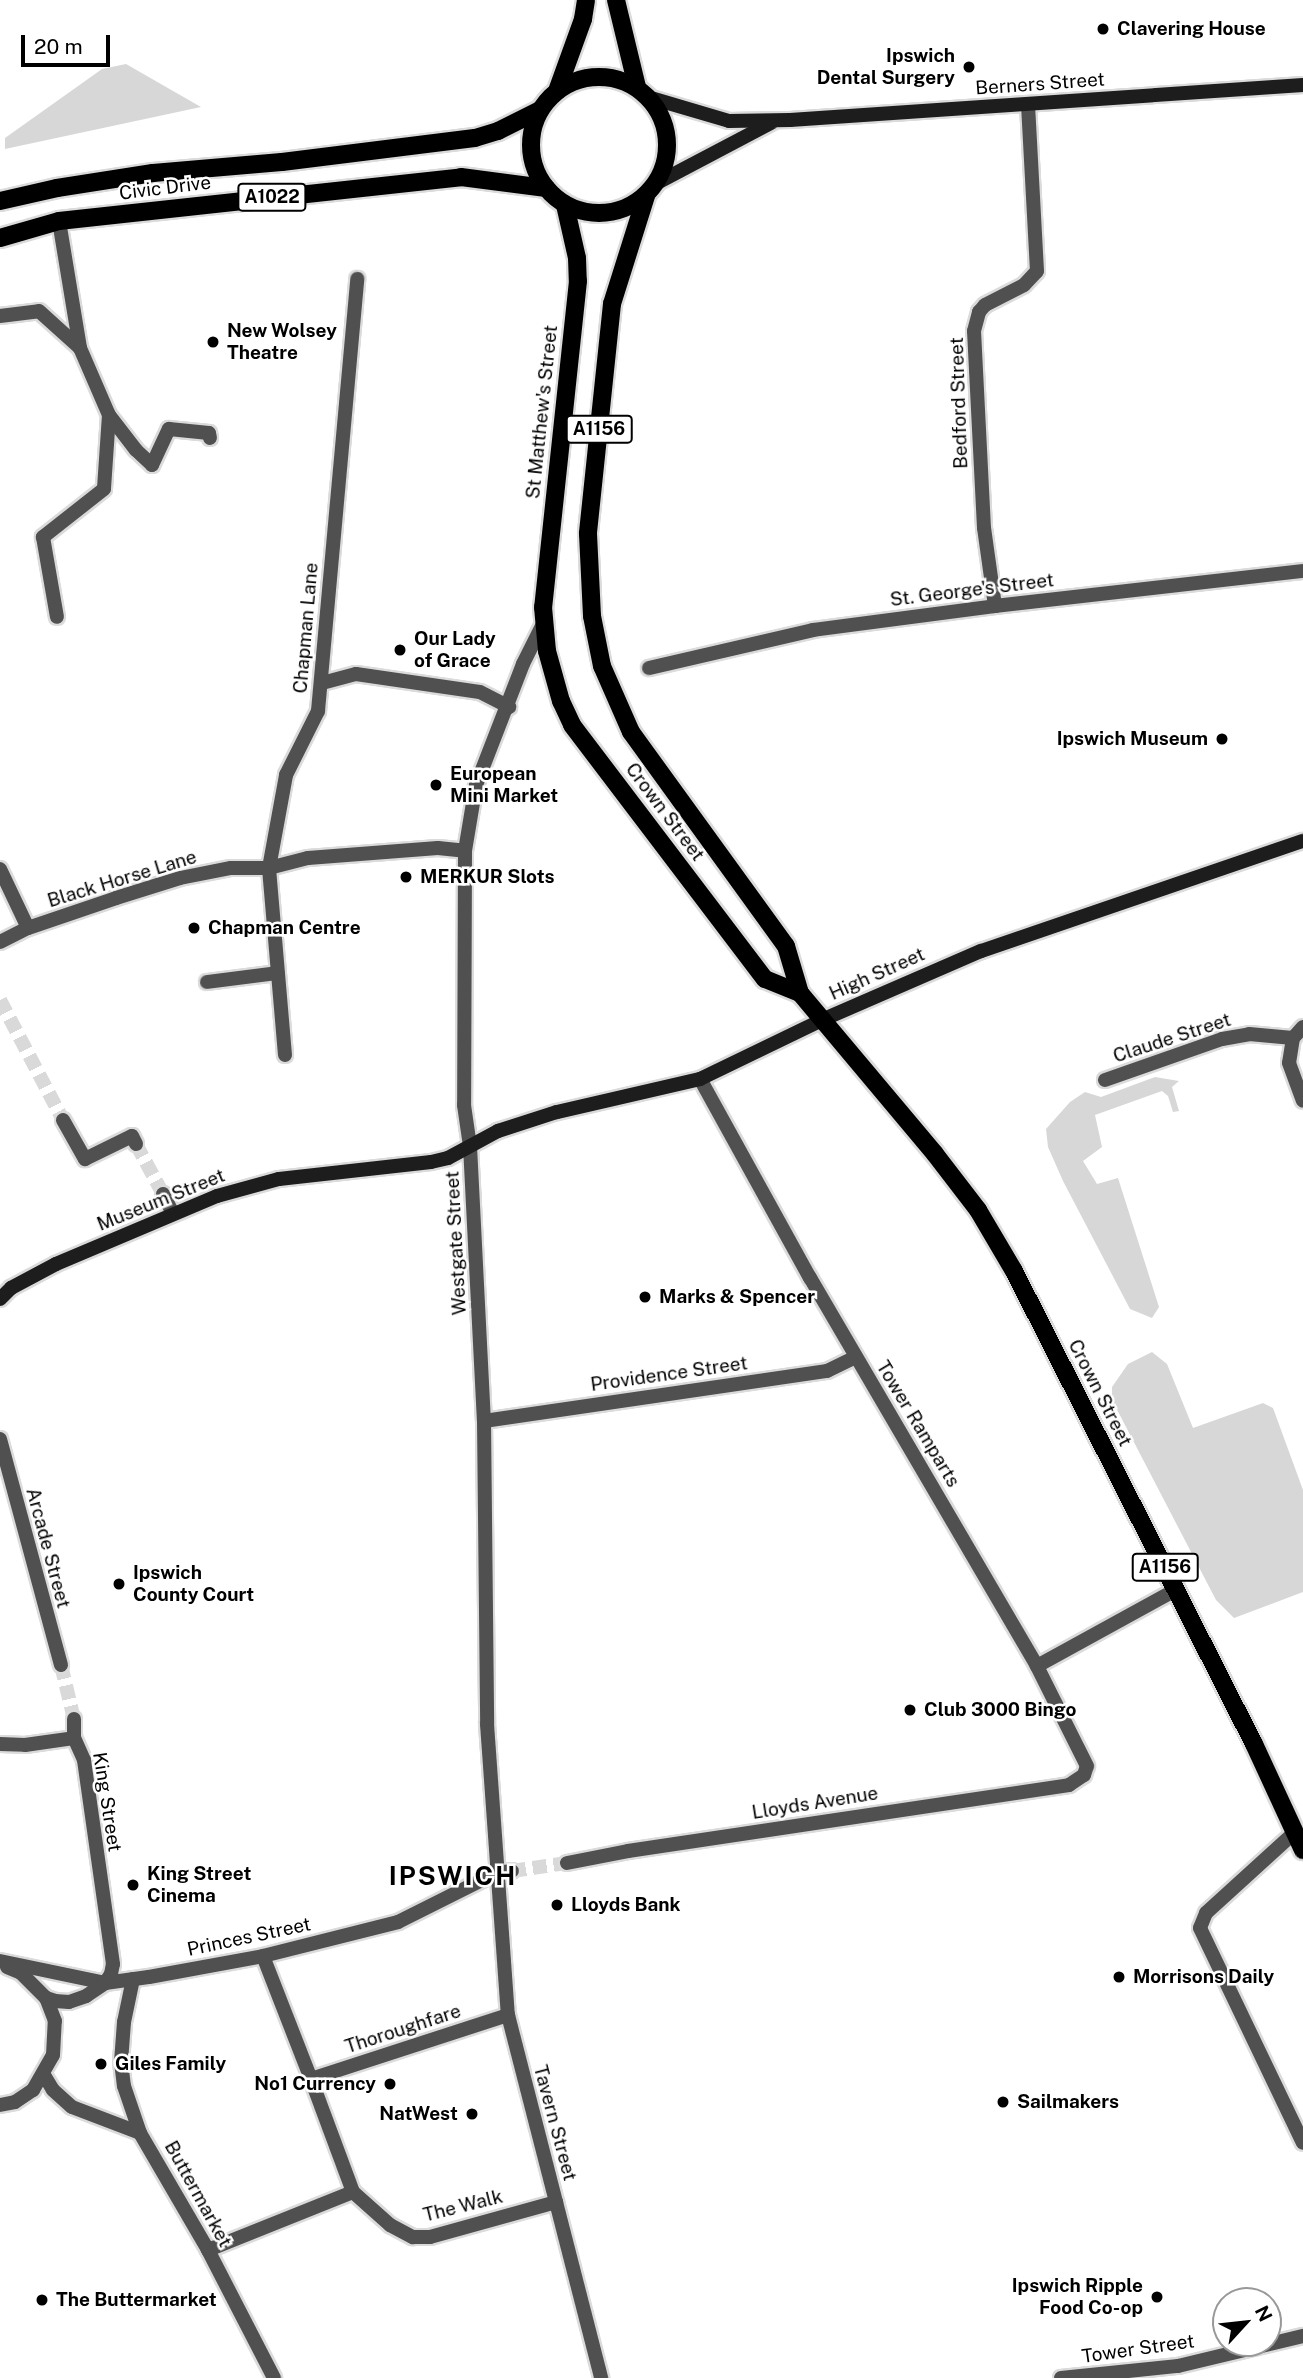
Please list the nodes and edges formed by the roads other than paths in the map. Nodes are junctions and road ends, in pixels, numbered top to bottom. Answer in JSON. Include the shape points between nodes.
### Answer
{"nodes":[{"id":1,"x":586,"y":0,"type":"edge"},
{"id":2,"x":615,"y":0,"type":"edge"},
{"id":3,"x":1303,"y":85,"type":"edge"},
{"id":4,"x":557,"y":91,"type":"junction"},
{"id":5,"x":644,"y":93,"type":"junction"},
{"id":6,"x":1028,"y":104,"type":"junction"},
{"id":7,"x":540,"y":110,"type":"junction"},
{"id":8,"x":779,"y":120,"type":"junction"},
{"id":9,"x":546,"y":188,"type":"junction"},
{"id":10,"x":651,"y":189,"type":"junction"},
{"id":11,"x":0,"y":201,"type":"edge"},
{"id":12,"x":565,"y":205,"type":"junction"},
{"id":13,"x":59,"y":221,"type":"junction"},
{"id":14,"x":0,"y":238,"type":"edge"},
{"id":15,"x":357,"y":279,"type":"dead end"},
{"id":16,"x":0,"y":316,"type":"edge"},
{"id":17,"x":80,"y":348,"type":"junction"},
{"id":18,"x":109,"y":415,"type":"junction"},
{"id":19,"x":210,"y":438,"type":"dead end"},
{"id":20,"x":1303,"y":571,"type":"edge"},
{"id":21,"x":995,"y":606,"type":"junction"},
{"id":22,"x":57,"y":617,"type":"dead end"},
{"id":23,"x":543,"y":624,"type":"junction"},
{"id":24,"x":649,"y":668,"type":"dead end"},
{"id":25,"x":322,"y":683,"type":"junction"},
{"id":26,"x":509,"y":708,"type":"junction"},
{"id":27,"x":1303,"y":841,"type":"edge"},
{"id":28,"x":465,"y":851,"type":"junction"},
{"id":29,"x":269,"y":868,"type":"junction"},
{"id":30,"x":0,"y":869,"type":"edge"},
{"id":31,"x":28,"y":928,"type":"junction"},
{"id":32,"x":0,"y":942,"type":"edge"},
{"id":33,"x":276,"y":973,"type":"junction"},
{"id":34,"x":207,"y":982,"type":"dead end"},
{"id":35,"x":800,"y":993,"type":"junction"},
{"id":36,"x":822,"y":1020,"type":"junction"},
{"id":37,"x":1298,"y":1033,"type":"edge"},
{"id":38,"x":285,"y":1055,"type":"dead end"},
{"id":39,"x":700,"y":1079,"type":"junction"},
{"id":40,"x":1105,"y":1080,"type":"dead end"},
{"id":41,"x":1303,"y":1101,"type":"edge"},
{"id":42,"x":63,"y":1120,"type":"tunnel mouth"},
{"id":43,"x":136,"y":1144,"type":"dead end"},
{"id":44,"x":470,"y":1146,"type":"junction"},
{"id":45,"x":163,"y":1194,"type":"tunnel mouth"},
{"id":46,"x":173,"y":1214,"type":"junction"},
{"id":47,"x":0,"y":1299,"type":"edge"},
{"id":48,"x":856,"y":1357,"type":"junction"},
{"id":49,"x":484,"y":1420,"type":"junction"},
{"id":50,"x":0,"y":1439,"type":"edge"},
{"id":51,"x":1177,"y":1589,"type":"junction"},
{"id":52,"x":61,"y":1665,"type":"tunnel mouth"},
{"id":53,"x":1037,"y":1666,"type":"junction"},
{"id":54,"x":74,"y":1719,"type":"tunnel mouth"},
{"id":55,"x":74,"y":1738,"type":"junction"},
{"id":56,"x":0,"y":1744,"type":"edge"},
{"id":57,"x":1069,"y":1785,"type":"joint"},
{"id":58,"x":1295,"y":1832,"type":"junction"},
{"id":59,"x":1303,"y":1850,"type":"edge"},
{"id":60,"x":567,"y":1863,"type":"tunnel mouth"},
{"id":61,"x":512,"y":1871,"type":"tunnel mouth"},
{"id":62,"x":496,"y":1873,"type":"junction"},
{"id":63,"x":263,"y":1956,"type":"junction"},
{"id":64,"x":0,"y":1962,"type":"edge"},
{"id":65,"x":133,"y":1979,"type":"junction"},
{"id":66,"x":105,"y":1983,"type":"junction"},
{"id":67,"x":50,"y":2000,"type":"junction"},
{"id":68,"x":508,"y":2015,"type":"junction"},
{"id":69,"x":44,"y":2075,"type":"junction"},
{"id":70,"x":311,"y":2079,"type":"junction"},
{"id":71,"x":0,"y":2105,"type":"edge"},
{"id":72,"x":140,"y":2133,"type":"junction"},
{"id":73,"x":1303,"y":2143,"type":"edge"},
{"id":74,"x":353,"y":2192,"type":"junction"},
{"id":75,"x":556,"y":2202,"type":"junction"},
{"id":76,"x":208,"y":2250,"type":"junction"},
{"id":77,"x":1303,"y":2336,"type":"edge"},
{"id":78,"x":274,"y":2378,"type":"edge"},
{"id":79,"x":601,"y":2378,"type":"edge"},
{"id":80,"x":1060,"y":2378,"type":"edge"}],
"edges":[{"from":1,"to":4,"type":"main road"},
{"from":2,"to":5,"type":"main road"},
{"from":3,"to":6,"type":"street","name":"Berners Street"},
{"from":4,"to":5,"type":"main road","via":[[578,79],[602,76]]},
{"from":4,"to":7,"type":"main road"},
{"from":5,"to":8,"type":"street","name":"Berners Street","via":[[729,121]]},
{"from":5,"to":10,"type":"main road","via":[[667,130],[668,149]]},
{"from":6,"to":8,"type":"street","name":"Berners Street"},
{"from":6,"to":21,"type":"street","name":"Bedford Street","via":[[1037,271],[1024,285],[985,305],[974,331],[984,528]]},
{"from":7,"to":9,"type":"main road","via":[[532,129],[531,150]]},
{"from":7,"to":11,"type":"main road","name":"Civic Drive","number":"A1022","via":[[475,138],[153,173]]},
{"from":8,"to":10,"type":"street","name":"Berners Street","via":[[734,140]]},
{"from":9,"to":12,"type":"main road"},
{"from":9,"to":13,"type":"main road","name":"Civic Drive","number":"A1022","via":[[461,177]]},
{"from":10,"to":12,"type":"main road","via":[[628,208],[607,214]]},
{"from":10,"to":35,"type":"main road","name":"Crown Street","number":"A1156","via":[[612,304],[588,534],[592,616],[602,666],[631,732],[786,946]]},
{"from":12,"to":23,"type":"main road","name":"St Matthew's Street","number":"A1156","via":[[578,281]]},
{"from":13,"to":14,"type":"main road","name":"Civic Drive","number":"A1022"},
{"from":13,"to":17,"type":"street"},
{"from":15,"to":25,"type":"street","name":"Chapman Lane"},
{"from":16,"to":17,"type":"street","via":[[39,311]]},
{"from":17,"to":18,"type":"street"},
{"from":18,"to":19,"type":"street","via":[[152,465],[169,429],[209,433]]},
{"from":18,"to":22,"type":"street","via":[[104,489],[43,537]]},
{"from":20,"to":21,"type":"street","name":"St. George's Street"},
{"from":21,"to":24,"type":"street","name":"St. George's Street","via":[[813,630]]},
{"from":23,"to":26,"type":"street","name":"Westgate Street","via":[[523,664]]},
{"from":23,"to":35,"type":"main road","name":"Crown Street","number":"A1156","via":[[561,701],[572,725],[765,979]]},
{"from":25,"to":26,"type":"street","via":[[356,674],[480,692]]},
{"from":25,"to":29,"type":"street","name":"Chapman Lane","via":[[318,711],[286,775]]},
{"from":26,"to":28,"type":"street","name":"Westgate Street","via":[[477,785]]},
{"from":27,"to":36,"type":"street","name":"High Street","via":[[981,951]]},
{"from":28,"to":29,"type":"street","name":"Black Horse Lane","via":[[438,848],[308,858]]},
{"from":28,"to":44,"type":"street","name":"Westgate Street","via":[[464,1105]]},
{"from":29,"to":31,"type":"street","name":"Black Horse Lane","via":[[231,868],[180,878]]},
{"from":29,"to":33,"type":"street","name":"Chapman Lane"},
{"from":30,"to":31,"type":"street","name":"Black Horse Lane"},
{"from":31,"to":32,"type":"street","name":"Black Horse Lane"},
{"from":33,"to":34,"type":"street"},
{"from":33,"to":38,"type":"street","name":"Chapman Lane"},
{"from":35,"to":36,"type":"main road","name":"Crown Street"},
{"from":36,"to":39,"type":"street","name":"High Street"},
{"from":36,"to":51,"type":"main road","name":"Crown Street","number":"A1156","via":[[978,1210],[1032,1304]]},
{"from":37,"to":40,"type":"street","name":"Claude Street","via":[[1222,1039]]},
{"from":37,"to":41,"type":"street","name":"Claude Street","via":[[1289,1063]]},
{"from":39,"to":44,"type":"street","name":"High Street","via":[[556,1112]]},
{"from":39,"to":48,"type":"street","name":"Tower Ramparts"},
{"from":42,"to":43,"type":"street","via":[[85,1160],[132,1136]]},
{"from":44,"to":46,"type":"street","name":"Museum Street","via":[[431,1162],[279,1179]]},
{"from":44,"to":49,"type":"street","name":"Westgate Street"},
{"from":45,"to":46,"type":"street"},
{"from":46,"to":47,"type":"street","name":"Museum Street","via":[[56,1264]]},
{"from":48,"to":49,"type":"street","name":"Providence Street","via":[[827,1371]]},
{"from":48,"to":53,"type":"street","name":"Tower Ramparts"},
{"from":49,"to":62,"type":"street","name":"Westgate Street","via":[[486,1724]]},
{"from":50,"to":52,"type":"street","name":"Arcade Street"},
{"from":51,"to":53,"type":"street"},
{"from":51,"to":58,"type":"main road","name":"Crown Street","number":"A1156"},
{"from":53,"to":57,"type":"street","name":"Tower Ramparts","via":[[1087,1766],[1084,1775]]},
{"from":54,"to":55,"type":"street"},
{"from":55,"to":56,"type":"street"},
{"from":55,"to":66,"type":"street","name":"King Street","via":[[82,1752],[113,1964]]},
{"from":57,"to":60,"type":"street","name":"Lloyds Avenue"},
{"from":58,"to":59,"type":"main road","name":"Crown Street","number":"A1156"},
{"from":58,"to":73,"type":"street","via":[[1206,1913],[1200,1928]]},
{"from":61,"to":62,"type":"street"},
{"from":62,"to":63,"type":"street","name":"Princes Street","via":[[398,1922]]},
{"from":62,"to":68,"type":"street","name":"Tavern Street"},
{"from":63,"to":65,"type":"street","name":"Princes Street"},
{"from":63,"to":70,"type":"street"},
{"from":64,"to":66,"type":"street","name":"Princes Street"},
{"from":64,"to":67,"type":"street","name":"Princes Street","via":[[21,1973]]},
{"from":65,"to":66,"type":"street","name":"Princes Street"},
{"from":65,"to":72,"type":"street","via":[[121,2062]]},
{"from":66,"to":67,"type":"street","via":[[69,2002]]},
{"from":67,"to":69,"type":"street","via":[[55,2037]]},
{"from":68,"to":70,"type":"street","name":"Thoroughfare"},
{"from":68,"to":75,"type":"street","name":"Tavern Street"},
{"from":69,"to":71,"type":"street","via":[[19,2100]]},
{"from":69,"to":72,"type":"street","name":"Buttermarket","via":[[72,2107]]},
{"from":70,"to":74,"type":"street"},
{"from":72,"to":76,"type":"street","name":"Buttermarket"},
{"from":74,"to":75,"type":"street","name":"The Walk","via":[[390,2225],[413,2237]]},
{"from":74,"to":76,"type":"street"},
{"from":75,"to":79,"type":"street","name":"Tavern Street"},
{"from":76,"to":78,"type":"street","name":"Buttermarket"},
{"from":77,"to":80,"type":"street","name":"Tower Street","via":[[1178,2366]]}]}
